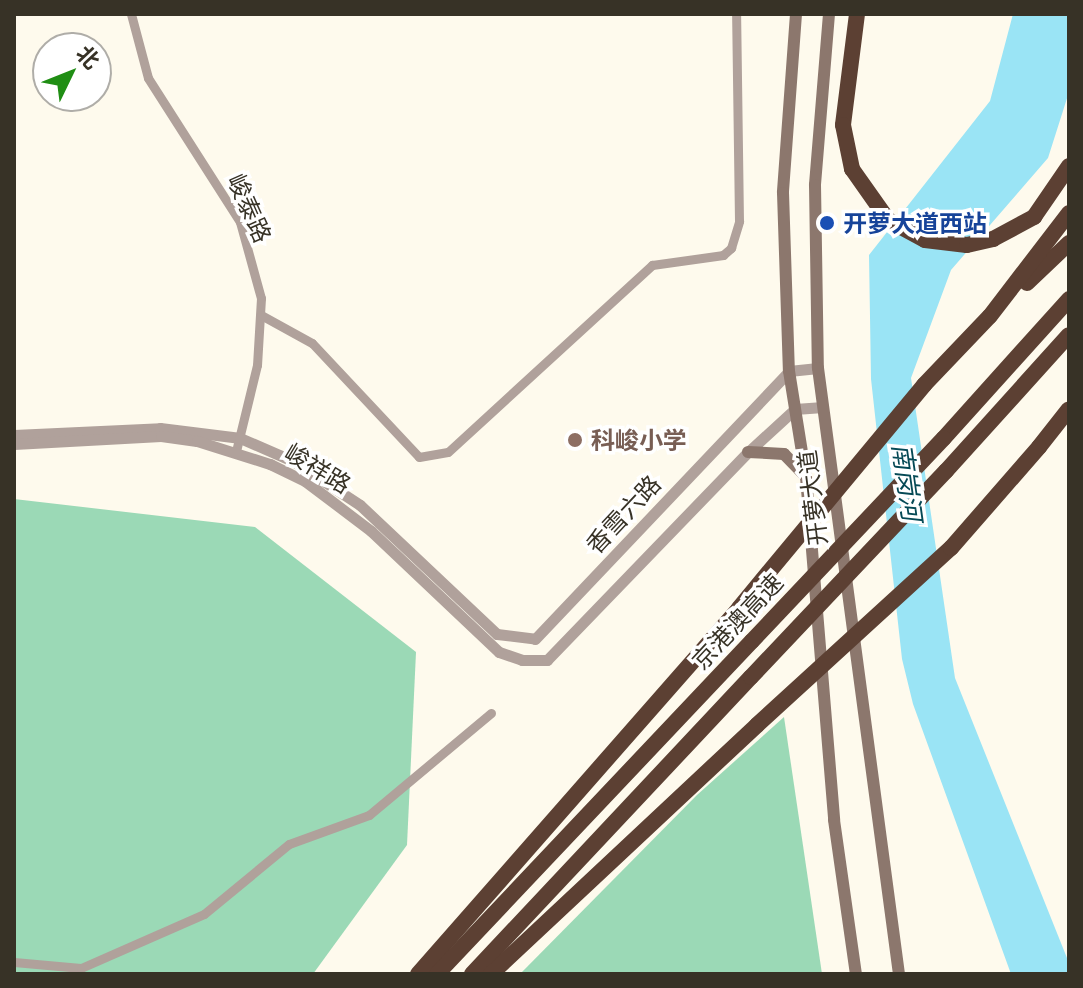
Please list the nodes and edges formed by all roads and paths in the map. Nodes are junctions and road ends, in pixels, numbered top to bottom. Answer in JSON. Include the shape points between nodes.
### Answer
{"nodes":[{"id":1,"x":131,"y":14,"type":"edge"},
{"id":2,"x":736,"y":14,"type":"edge"},
{"id":3,"x":796,"y":14,"type":"edge"},
{"id":4,"x":829,"y":14,"type":"edge"},
{"id":5,"x":857,"y":14,"type":"edge"},
{"id":6,"x":1069,"y":166,"type":"edge"},
{"id":7,"x":1069,"y":213,"type":"edge"},
{"id":8,"x":1069,"y":243,"type":"edge"},
{"id":9,"x":1069,"y":299,"type":"edge"},
{"id":10,"x":261,"y":315,"type":"junction"},
{"id":11,"x":990,"y":316,"type":"junction"},
{"id":12,"x":1069,"y":335,"type":"edge"},
{"id":13,"x":818,"y":368,"type":"junction"},
{"id":14,"x":789,"y":371,"type":"junction"},
{"id":15,"x":823,"y":407,"type":"junction"},
{"id":16,"x":795,"y":409,"type":"junction"},
{"id":17,"x":1069,"y":409,"type":"edge"},
{"id":18,"x":14,"y":435,"type":"edge"},
{"id":19,"x":240,"y":438,"type":"junction"},
{"id":20,"x":14,"y":444,"type":"edge"},
{"id":21,"x":236,"y":451,"type":"junction"},
{"id":22,"x":748,"y":452,"type":"junction"},
{"id":23,"x":806,"y":477,"type":"junction"},
{"id":24,"x":535,"y":639,"type":"joint"},
{"id":25,"x":547,"y":660,"type":"joint"},
{"id":26,"x":491,"y":713,"type":"dead end"},
{"id":27,"x":14,"y":962,"type":"edge"},
{"id":28,"x":418,"y":974,"type":"edge"},
{"id":29,"x":437,"y":974,"type":"edge"},
{"id":30,"x":472,"y":974,"type":"edge"},
{"id":31,"x":491,"y":974,"type":"edge"},
{"id":32,"x":856,"y":974,"type":"edge"},
{"id":33,"x":899,"y":974,"type":"edge"}],
"edges":[{"from":1,"to":10,"type":"street","name":"峻泰路","via":[[148,78],[240,222]]},
{"from":2,"to":10,"type":"street","via":[[739,221],[731,248],[723,255],[652,265],[448,452],[419,457],[312,343]]},
{"from":3,"to":14,"type":"main road","name":"开萝大道","via":[[783,193]]},
{"from":4,"to":13,"type":"main road","name":"开萝大道","via":[[815,185]]},
{"from":5,"to":6,"type":"highway","via":[[843,125],[852,169],[888,220],[925,240],[967,245],[1004,235],[1034,217]]},
{"from":7,"to":11,"type":"highway"},
{"from":8,"to":11,"type":"highway"},
{"from":9,"to":29,"type":"highway","name":"京港澳高速","bridge":true},
{"from":10,"to":19,"type":"street","name":"峻泰路","via":[[257,365]]},
{"from":11,"to":28,"type":"highway","bridge":true,"via":[[924,385],[739,608]]},
{"from":12,"to":30,"type":"highway","name":"京港澳高速","bridge":true},
{"from":13,"to":14,"type":"street"},
{"from":13,"to":15,"type":"main road","name":"开萝大道"},
{"from":14,"to":16,"type":"main road","name":"开萝大道"},
{"from":14,"to":24,"type":"street","name":"香雪六路"},
{"from":15,"to":16,"type":"street"},
{"from":15,"to":33,"type":"main road","name":"开萝大道"},
{"from":16,"to":22,"type":"street","name":"香雪六路"},
{"from":16,"to":23,"type":"main road","name":"开萝大道"},
{"from":17,"to":31,"type":"highway","bridge":true,"via":[[951,548]]},
{"from":18,"to":19,"type":"street","name":"峻祥路","via":[[160,428]]},
{"from":19,"to":21,"type":"street","name":"峻泰路"},
{"from":19,"to":24,"type":"street","name":"峻祥路","via":[[293,461],[360,505],[497,634]]},
{"from":20,"to":21,"type":"street","name":"峻祥路","via":[[161,436]]},
{"from":21,"to":25,"type":"street","name":"峻祥路","via":[[305,481],[338,504],[499,652],[522,660]]},
{"from":22,"to":23,"type":"main road","via":[[784,454]]},
{"from":22,"to":25,"type":"street","name":"香雪六路"},
{"from":23,"to":32,"type":"main road","name":"开萝大道","via":[[834,820]]},
{"from":26,"to":27,"type":"street","via":[[369,815],[289,844],[204,914],[81,968]]}]}
